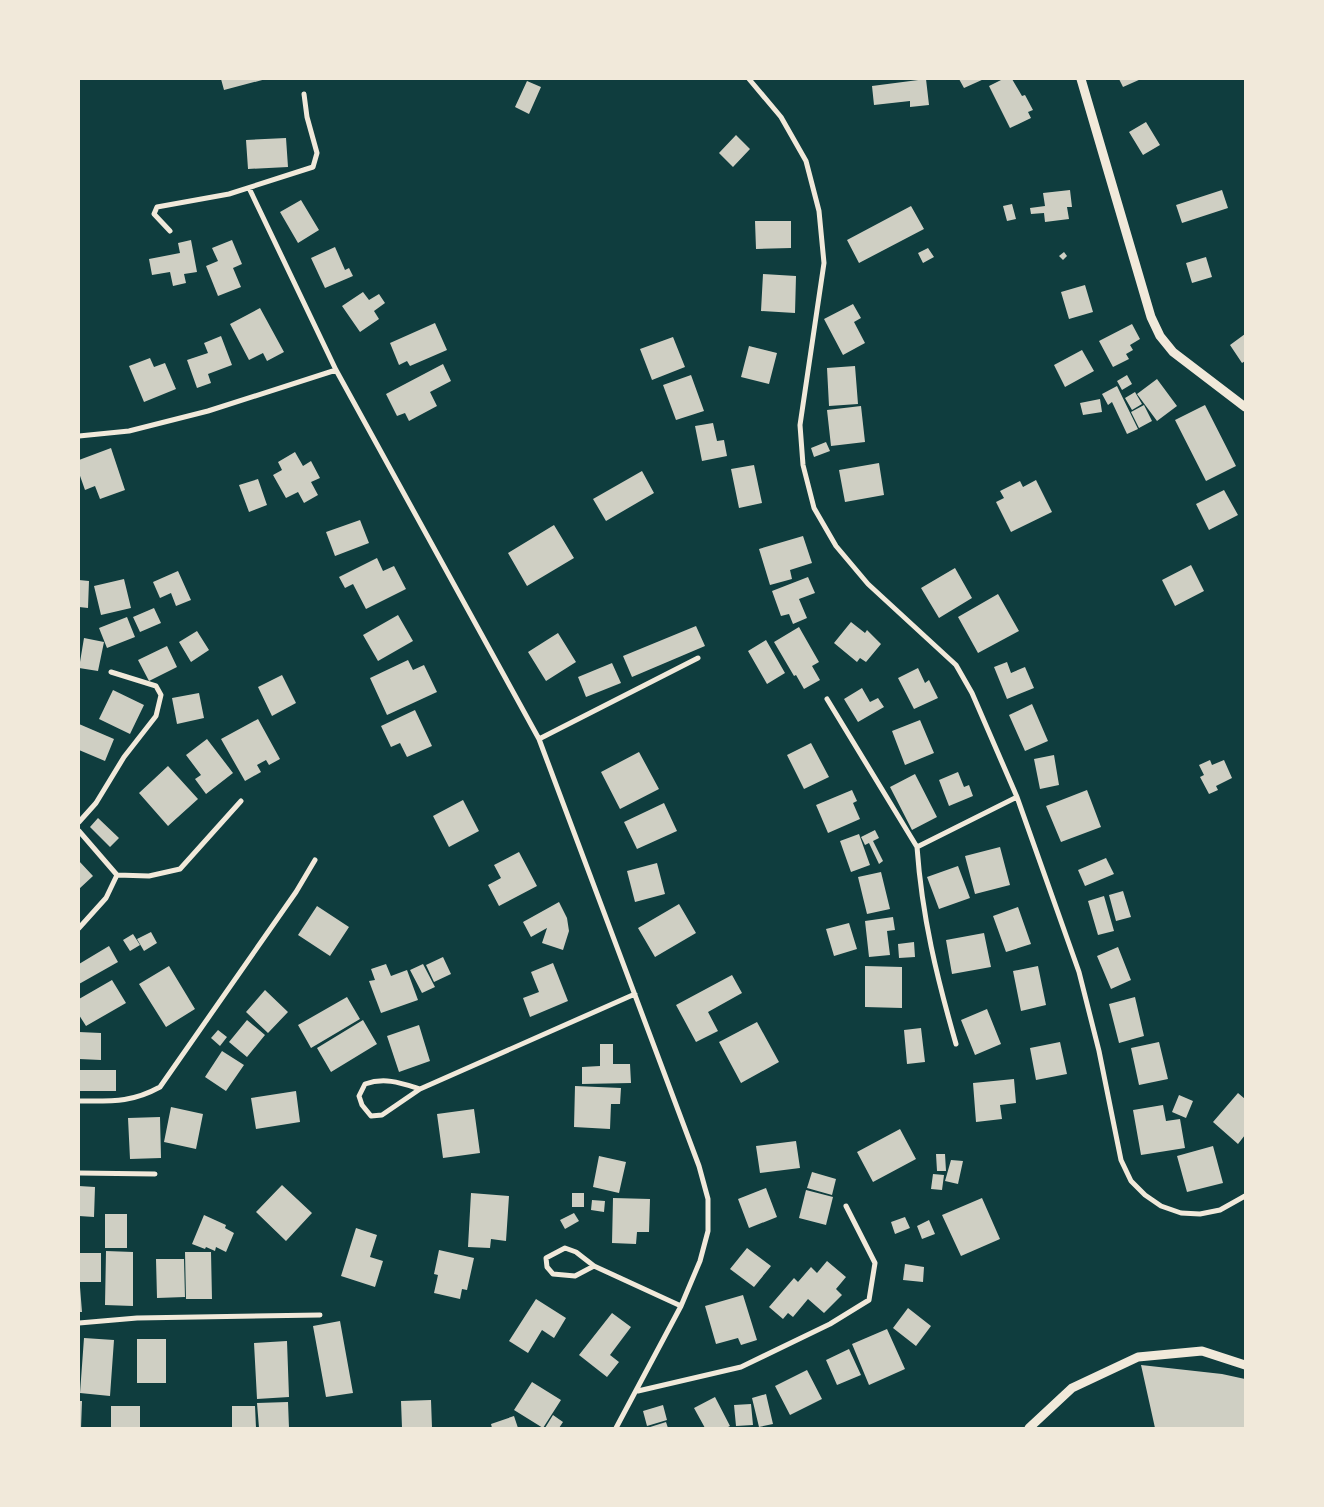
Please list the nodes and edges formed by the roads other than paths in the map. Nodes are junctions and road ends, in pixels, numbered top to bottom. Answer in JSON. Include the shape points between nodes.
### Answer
{"nodes":[{"id":1,"x":748,"y":79,"type":"edge"},
{"id":2,"x":1081,"y":79,"type":"edge"},
{"id":3,"x":304,"y":94,"type":"dead end"},
{"id":4,"x":249,"y":188,"type":"junction"},
{"id":5,"x":170,"y":231,"type":"dead end"},
{"id":6,"x":336,"y":370,"type":"junction"},
{"id":7,"x":1245,"y":407,"type":"edge"},
{"id":8,"x":79,"y":436,"type":"edge"},
{"id":9,"x":698,"y":658,"type":"dead end"},
{"id":10,"x":111,"y":672,"type":"dead end"},
{"id":11,"x":827,"y":699,"type":"dead end"},
{"id":12,"x":539,"y":739,"type":"junction"},
{"id":13,"x":1017,"y":797,"type":"junction"},
{"id":14,"x":241,"y":801,"type":"dead end"},
{"id":15,"x":79,"y":822,"type":"edge"},
{"id":16,"x":79,"y":831,"type":"edge"},
{"id":17,"x":917,"y":847,"type":"junction"},
{"id":18,"x":315,"y":860,"type":"dead end"},
{"id":19,"x":117,"y":875,"type":"junction"},
{"id":20,"x":79,"y":928,"type":"edge"},
{"id":21,"x":635,"y":994,"type":"junction"},
{"id":22,"x":956,"y":1044,"type":"dead end"},
{"id":23,"x":420,"y":1089,"type":"junction"},
{"id":24,"x":79,"y":1101,"type":"edge"},
{"id":25,"x":79,"y":1174,"type":"edge"},
{"id":26,"x":156,"y":1174,"type":"dead end"},
{"id":27,"x":1245,"y":1196,"type":"edge"},
{"id":28,"x":846,"y":1206,"type":"dead end"},
{"id":29,"x":594,"y":1266,"type":"junction"},
{"id":30,"x":682,"y":1306,"type":"junction"},
{"id":31,"x":320,"y":1315,"type":"dead end"},
{"id":32,"x":79,"y":1323,"type":"edge"},
{"id":33,"x":1245,"y":1364,"type":"edge"},
{"id":34,"x":638,"y":1392,"type":"junction"},
{"id":35,"x":616,"y":1428,"type":"edge"},
{"id":36,"x":1029,"y":1428,"type":"edge"}],
"edges":[{"from":1,"to":13,"type":"street","via":[[781,117],[806,161],[819,211],[824,263],[800,425],[803,465],[814,508],[836,546],[868,584],[956,664]]},
{"from":2,"to":7,"type":"street","via":[[1151,317],[1160,336],[1173,352]]},
{"from":3,"to":4,"type":"street","via":[[317,152],[313,167]]},
{"from":4,"to":5,"type":"street","via":[[157,207],[154,214]]},
{"from":4,"to":6,"type":"street"},
{"from":6,"to":8,"type":"street","via":[[138,429]]},
{"from":6,"to":12,"type":"street"},
{"from":9,"to":12,"type":"street"},
{"from":10,"to":15,"type":"street","via":[[156,686],[161,695],[156,716],[124,757],[96,803]]},
{"from":11,"to":17,"type":"street"},
{"from":12,"to":21,"type":"street"},
{"from":13,"to":17,"type":"street"},
{"from":13,"to":27,"type":"street","via":[[1079,972],[1121,1160],[1131,1181],[1161,1206],[1181,1213],[1220,1210]]},
{"from":14,"to":19,"type":"street","via":[[180,869],[149,876]]},
{"from":16,"to":19,"type":"street"},
{"from":17,"to":22,"type":"street","via":[[921,898],[938,981]]},
{"from":18,"to":24,"type":"street","via":[[160,1087],[124,1101]]},
{"from":19,"to":20,"type":"street","via":[[106,898]]},
{"from":21,"to":23,"type":"street"},
{"from":21,"to":30,"type":"street","via":[[699,1166],[708,1199],[708,1231]]},
{"from":23,"to":23,"type":"street","via":[[382,1115],[370,1116],[359,1096],[365,1084],[374,1081],[391,1080]]},
{"from":25,"to":26,"type":"street"},
{"from":28,"to":34,"type":"street","via":[[875,1264],[869,1300],[830,1324],[741,1367]]},
{"from":29,"to":29,"type":"street","via":[[575,1276],[553,1274],[547,1267],[546,1258],[566,1248]]},
{"from":29,"to":30,"type":"street"},
{"from":30,"to":34,"type":"street"},
{"from":31,"to":32,"type":"street","via":[[137,1318]]},
{"from":33,"to":36,"type":"street","via":[[1202,1351],[1138,1357],[1072,1388]]},
{"from":34,"to":35,"type":"street"}]}
